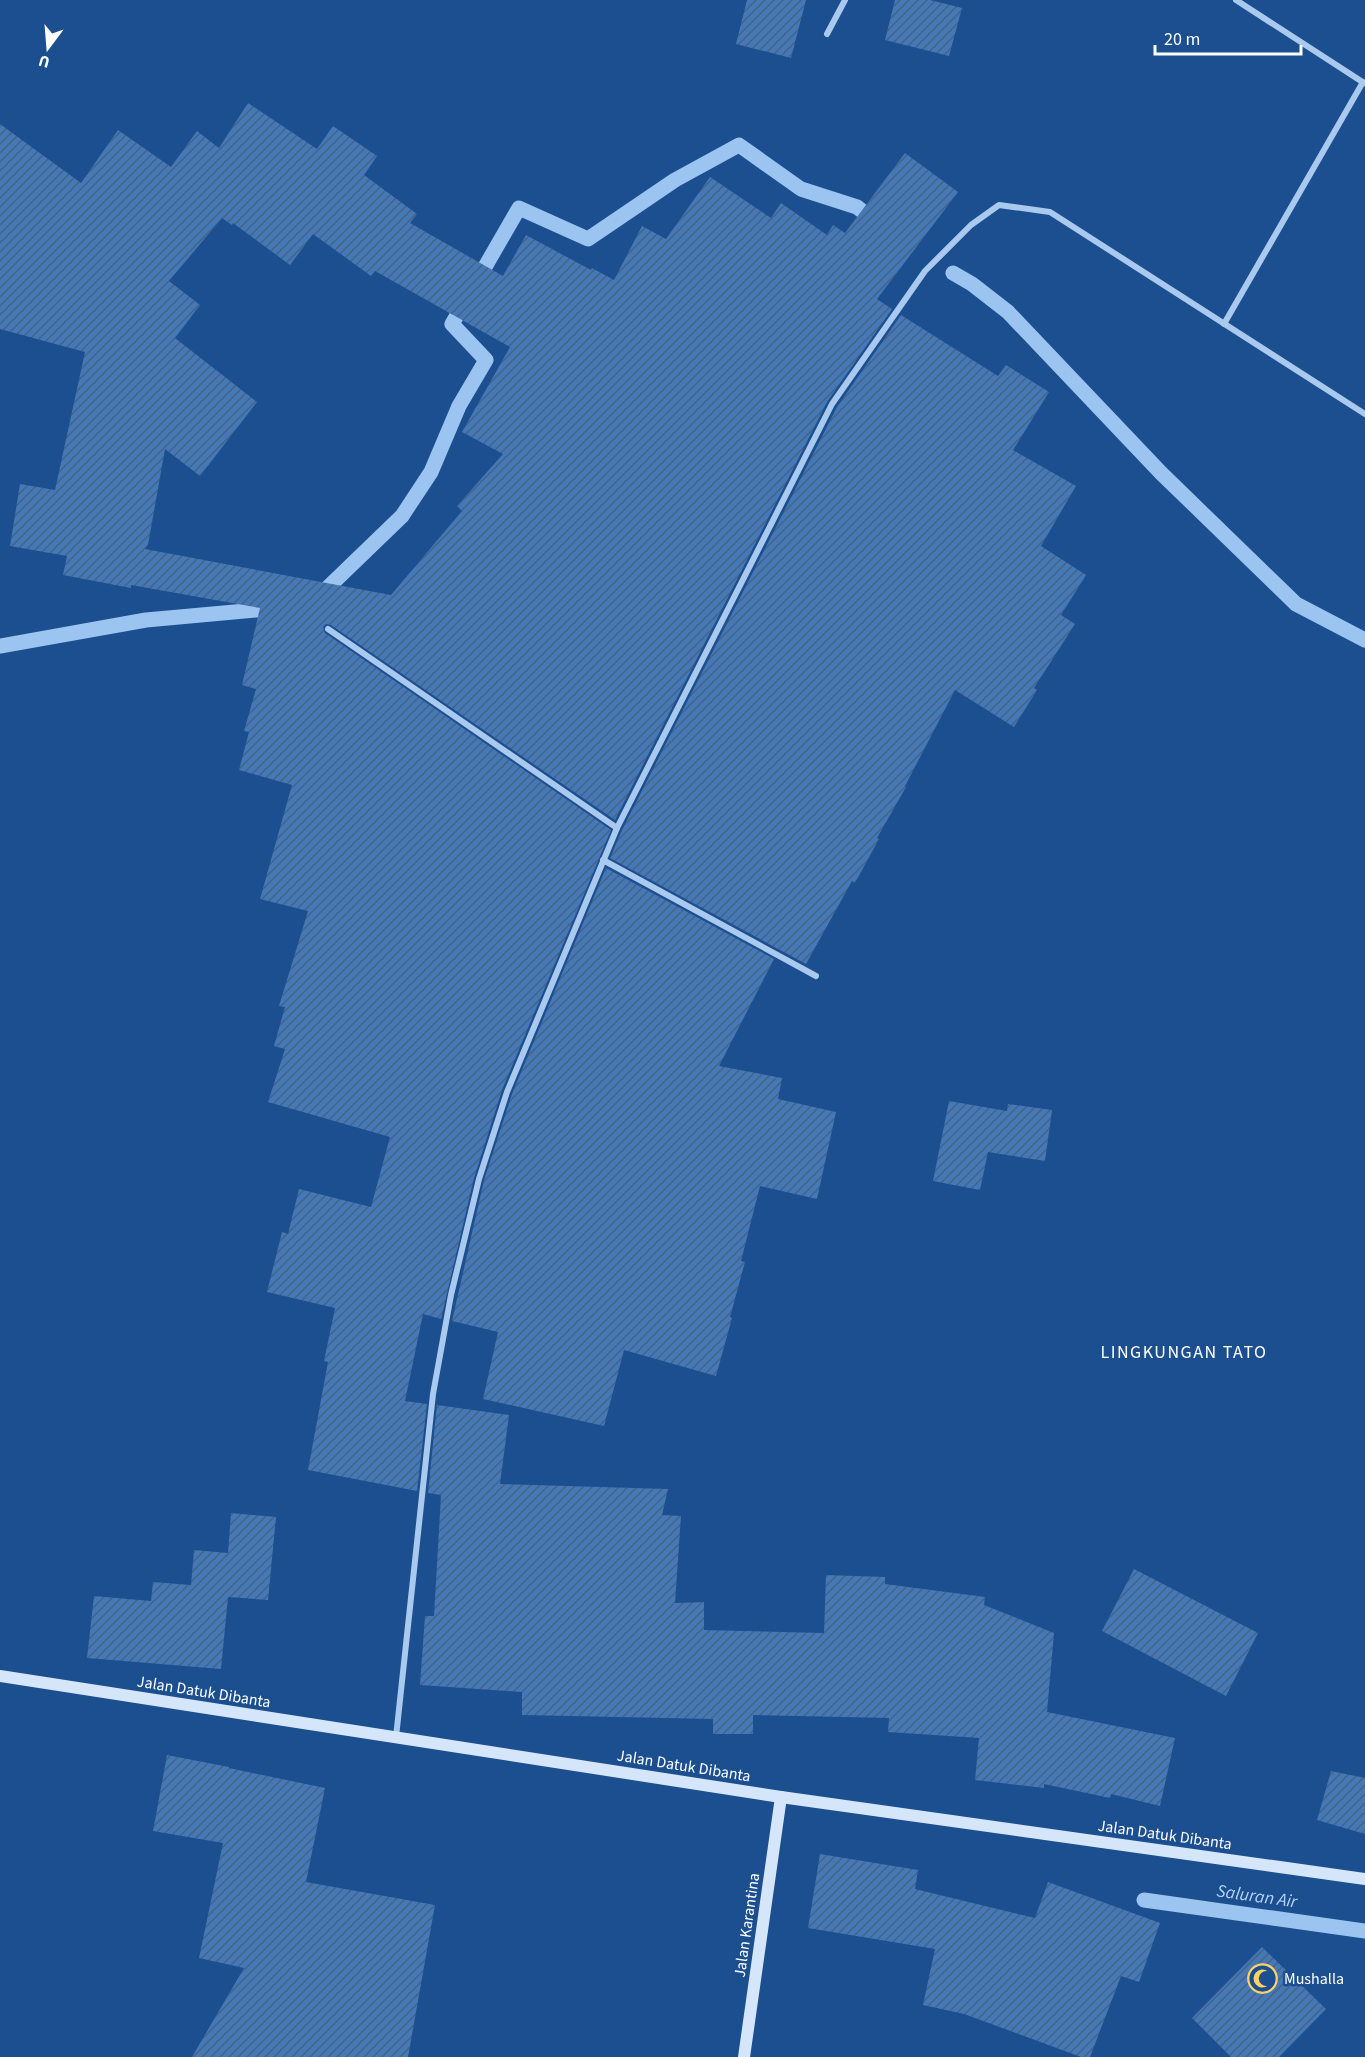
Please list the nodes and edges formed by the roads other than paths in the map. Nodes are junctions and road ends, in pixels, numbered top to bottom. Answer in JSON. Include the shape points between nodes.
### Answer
{"nodes":[{"id":1,"x":845,"y":0,"type":"edge"},
{"id":2,"x":1236,"y":0,"type":"edge"},
{"id":3,"x":827,"y":34,"type":"dead end"},
{"id":4,"x":1364,"y":82,"type":"edge"},
{"id":5,"x":1224,"y":324,"type":"junction"},
{"id":6,"x":1365,"y":414,"type":"edge"},
{"id":7,"x":328,"y":629,"type":"dead end"},
{"id":8,"x":617,"y":828,"type":"junction"},
{"id":9,"x":603,"y":860,"type":"junction"},
{"id":10,"x":816,"y":976,"type":"dead end"},
{"id":11,"x":0,"y":1676,"type":"edge"},
{"id":12,"x":396,"y":1738,"type":"junction"},
{"id":13,"x":780,"y":1797,"type":"junction"},
{"id":14,"x":1365,"y":1879,"type":"edge"},
{"id":15,"x":744,"y":2057,"type":"edge"}],
"edges":[{"from":1,"to":3,"type":"street"},
{"from":2,"to":4,"type":"street"},
{"from":4,"to":5,"type":"street"},
{"from":5,"to":6,"type":"street"},
{"from":5,"to":8,"type":"street","via":[[1050,212],[999,205],[971,225],[925,271],[832,404]]},
{"from":7,"to":8,"type":"street"},
{"from":8,"to":9,"type":"street"},
{"from":9,"to":10,"type":"street"},
{"from":9,"to":12,"type":"street","via":[[507,1092],[479,1179],[451,1295],[433,1394]]},
{"from":11,"to":12,"type":"main road","name":"Jalan Datuk Dibanta"},
{"from":12,"to":13,"type":"main road","name":"Jalan Datuk Dibanta"},
{"from":13,"to":14,"type":"main road","name":"Jalan Datuk Dibanta"},
{"from":13,"to":15,"type":"main road","name":"Jalan Karantina"}]}
